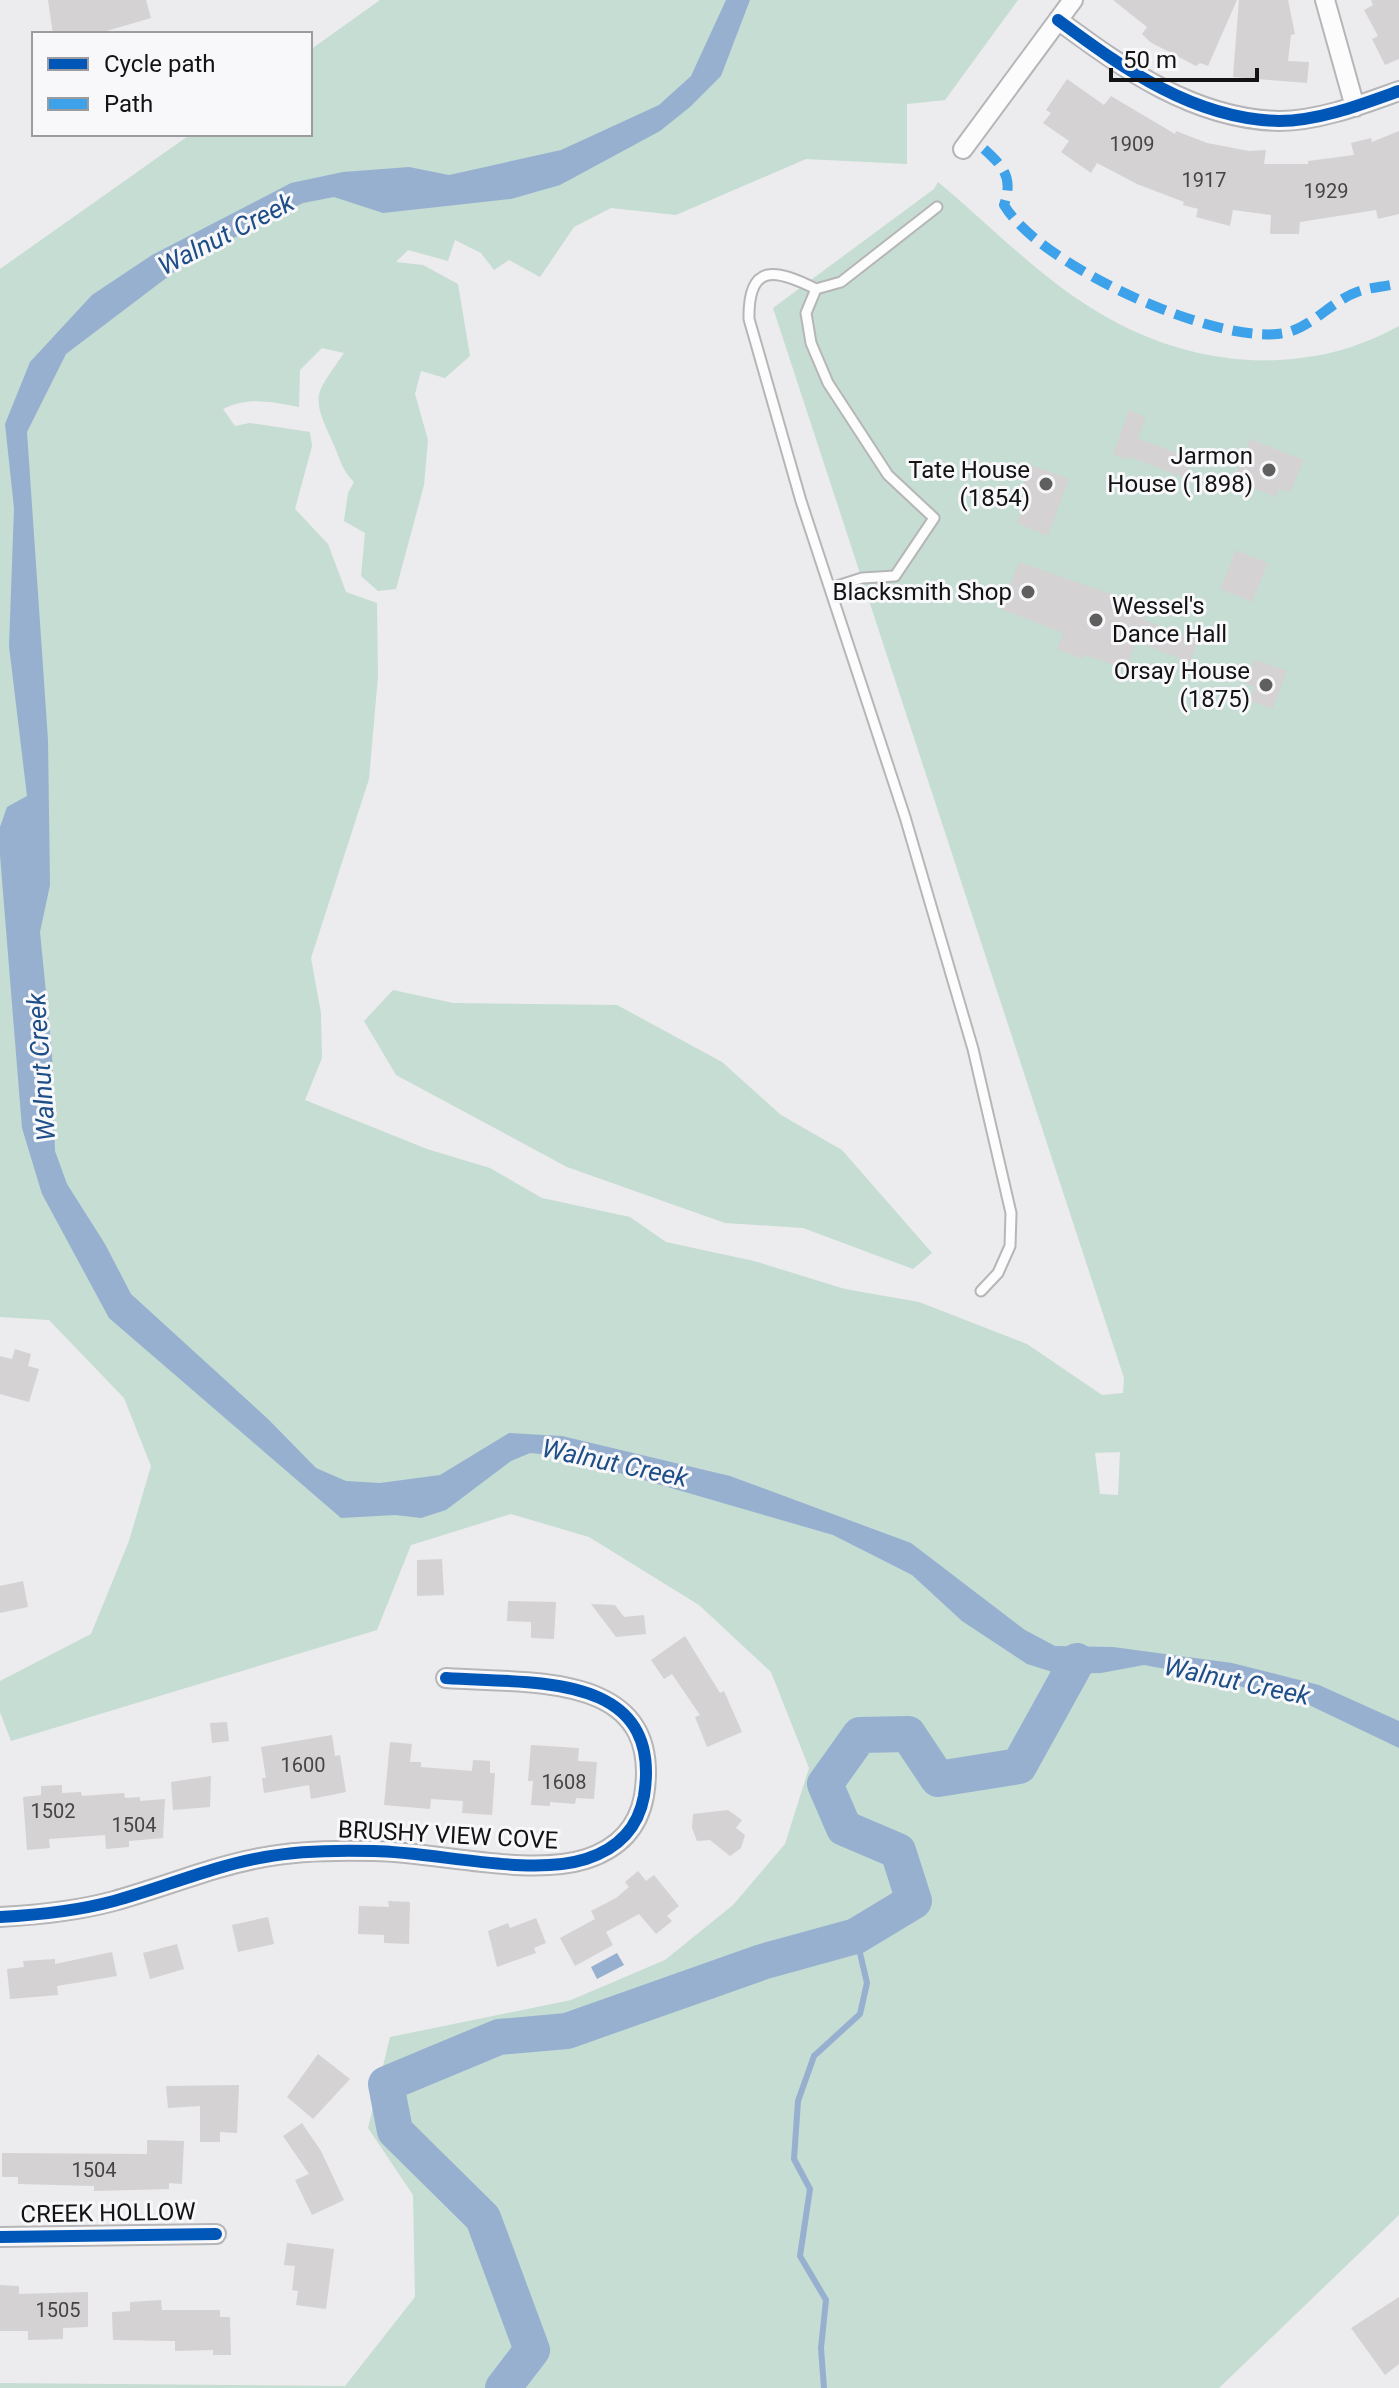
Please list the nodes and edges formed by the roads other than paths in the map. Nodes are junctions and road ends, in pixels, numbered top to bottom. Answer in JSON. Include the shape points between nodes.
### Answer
{"nodes":[{"id":1,"x":1073,"y":0,"type":"edge"},
{"id":2,"x":1325,"y":0,"type":"edge"},
{"id":3,"x":1058,"y":20,"type":"junction"},
{"id":4,"x":1399,"y":91,"type":"edge"},
{"id":5,"x":1355,"y":107,"type":"junction"},
{"id":6,"x":963,"y":149,"type":"dead end"},
{"id":7,"x":937,"y":207,"type":"dead end"},
{"id":8,"x":816,"y":289,"type":"junction"},
{"id":9,"x":831,"y":588,"type":"junction"},
{"id":10,"x":981,"y":1291,"type":"dead end"},
{"id":11,"x":446,"y":1678,"type":"dead end"},
{"id":12,"x":0,"y":1917,"type":"edge"},
{"id":13,"x":216,"y":2234,"type":"dead end"},
{"id":14,"x":0,"y":2237,"type":"edge"}],
"edges":[{"from":1,"to":3,"type":"street"},
{"from":2,"to":5,"type":"street"},
{"from":3,"to":5,"type":"street","via":[[1166,91],[1222,115],[1282,121]]},
{"from":3,"to":6,"type":"street"},
{"from":4,"to":5,"type":"street"},
{"from":7,"to":8,"type":"lane","via":[[841,282]]},
{"from":8,"to":9,"type":"lane","via":[[785,273],[771,273],[757,280],[749,295],[749,319]]},
{"from":8,"to":9,"type":"lane","via":[[806,313],[811,343],[828,383],[888,475],[934,518],[895,576],[862,578]]},
{"from":9,"to":10,"type":"lane","via":[[973,1049],[1011,1213],[1010,1246],[998,1273]]},
{"from":11,"to":12,"type":"street","name":"BRUSHY VIEW COVE","via":[[579,1689],[620,1710],[637,1731],[645,1756],[643,1801],[628,1834],[589,1858],[555,1864],[378,1851],[289,1853],[223,1866],[88,1907]]},
{"from":13,"to":14,"type":"street","name":"CREEK HOLLOW"}]}
